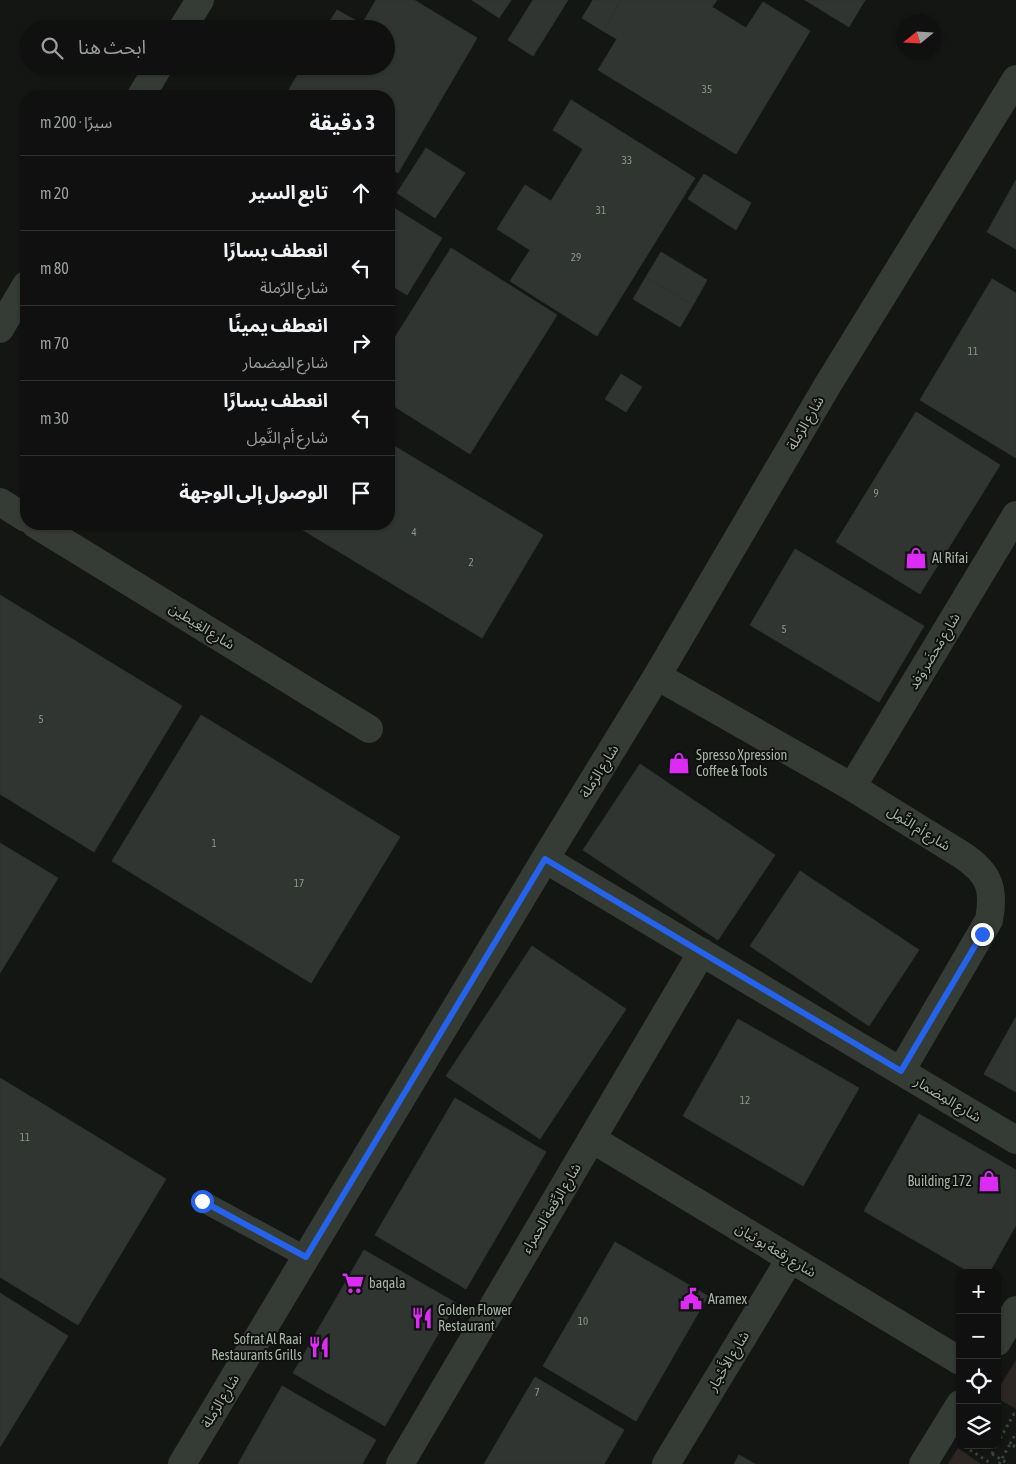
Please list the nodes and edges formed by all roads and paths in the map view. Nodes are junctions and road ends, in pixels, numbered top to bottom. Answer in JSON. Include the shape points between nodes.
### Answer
{"nodes":[{"id":1,"x":200,"y":0,"type":"edge"},
{"id":2,"x":188,"y":20,"type":"edge"},
{"id":3,"x":154,"y":75,"type":"edge"},
{"id":4,"x":1016,"y":79,"type":"edge"},
{"id":5,"x":145,"y":90,"type":"edge"},
{"id":6,"x":20,"y":296,"type":"edge"},
{"id":7,"x":0,"y":329,"type":"edge"},
{"id":8,"x":0,"y":502,"type":"edge"},
{"id":9,"x":20,"y":514,"type":"edge"},
{"id":10,"x":1016,"y":515,"type":"edge"},
{"id":11,"x":45,"y":530,"type":"edge"},
{"id":12,"x":658,"y":676,"type":"junction"},
{"id":13,"x":369,"y":728,"type":"dead end"},
{"id":14,"x":852,"y":787,"type":"junction"},
{"id":15,"x":545,"y":859,"type":"junction"},
{"id":16,"x":702,"y":952,"type":"junction"},
{"id":17,"x":901,"y":1071,"type":"junction"},
{"id":18,"x":592,"y":1139,"type":"junction"},
{"id":19,"x":1016,"y":1140,"type":"edge"},
{"id":20,"x":202,"y":1201,"type":"dead end"},
{"id":21,"x":306,"y":1257,"type":"junction"},
{"id":22,"x":790,"y":1259,"type":"junction"},
{"id":23,"x":1016,"y":1310,"type":"edge"},
{"id":24,"x":1001,"y":1335,"type":"edge"},
{"id":25,"x":957,"y":1359,"type":"edge"},
{"id":26,"x":956,"y":1410,"type":"edge"},
{"id":27,"x":1016,"y":1415,"type":"edge"},
{"id":28,"x":1016,"y":1433,"type":"edge"},
{"id":29,"x":1001,"y":1437,"type":"edge"},
{"id":30,"x":1010,"y":1444,"type":"junction"},
{"id":31,"x":1016,"y":1447,"type":"edge"},
{"id":32,"x":969,"y":1449,"type":"edge"},
{"id":33,"x":994,"y":1449,"type":"edge"},
{"id":34,"x":182,"y":1464,"type":"edge"},
{"id":35,"x":400,"y":1464,"type":"edge"},
{"id":36,"x":666,"y":1464,"type":"edge"},
{"id":37,"x":923,"y":1464,"type":"edge"},
{"id":38,"x":992,"y":1464,"type":"edge"},
{"id":39,"x":999,"y":1464,"type":"edge"},
{"id":40,"x":1009,"y":1464,"type":"edge"}],
"edges":[{"from":1,"to":2,"type":"street"},
{"from":3,"to":5,"type":"street"},
{"from":4,"to":12,"type":"street","name":"شارع الرّملة","via":[[827,386]]},
{"from":6,"to":7,"type":"street"},
{"from":8,"to":9,"type":"street"},
{"from":10,"to":14,"type":"street","name":"شارع مَحضَر وَفد"},
{"from":11,"to":13,"type":"street","name":"شارع الغِيطين"},
{"from":12,"to":14,"type":"street","name":"شارع أم النَّمِل"},
{"from":12,"to":15,"type":"street","name":"شارع الرّملة"},
{"from":14,"to":17,"type":"street","name":"شارع أم النَّمِل","via":[[974,863],[991,889],[989,920]]},
{"from":15,"to":16,"type":"street","name":"شارع المِضمار"},
{"from":15,"to":21,"type":"street","name":"شارع الرّملة"},
{"from":16,"to":17,"type":"street","name":"شارع المِضمار"},
{"from":16,"to":18,"type":"street","name":"شارع الرِّقعة الحمراء"},
{"from":17,"to":19,"type":"street","name":"شارع المِضمار"},
{"from":18,"to":22,"type":"street","name":"شارع رِقعة بو ثبان"},
{"from":18,"to":35,"type":"street","name":"شارع الرِّقعة الحمراء"},
{"from":20,"to":21,"type":"lane"},
{"from":21,"to":34,"type":"street","name":"شارع الرّملة"},
{"from":22,"to":25,"type":"street","name":"شارع رِقعة بو ثبان"},
{"from":22,"to":36,"type":"street","name":"شارع الأَحْجار"},
{"from":23,"to":24,"type":"street"},
{"from":26,"to":37,"type":"street"},
{"from":27,"to":29,"type":"path"},
{"from":28,"to":30,"type":"path"},
{"from":30,"to":31,"type":"path"},
{"from":30,"to":39,"type":"path"},
{"from":32,"to":38,"type":"path"},
{"from":33,"to":40,"type":"path","bridge":true,"via":[[992,1454]]}]}
